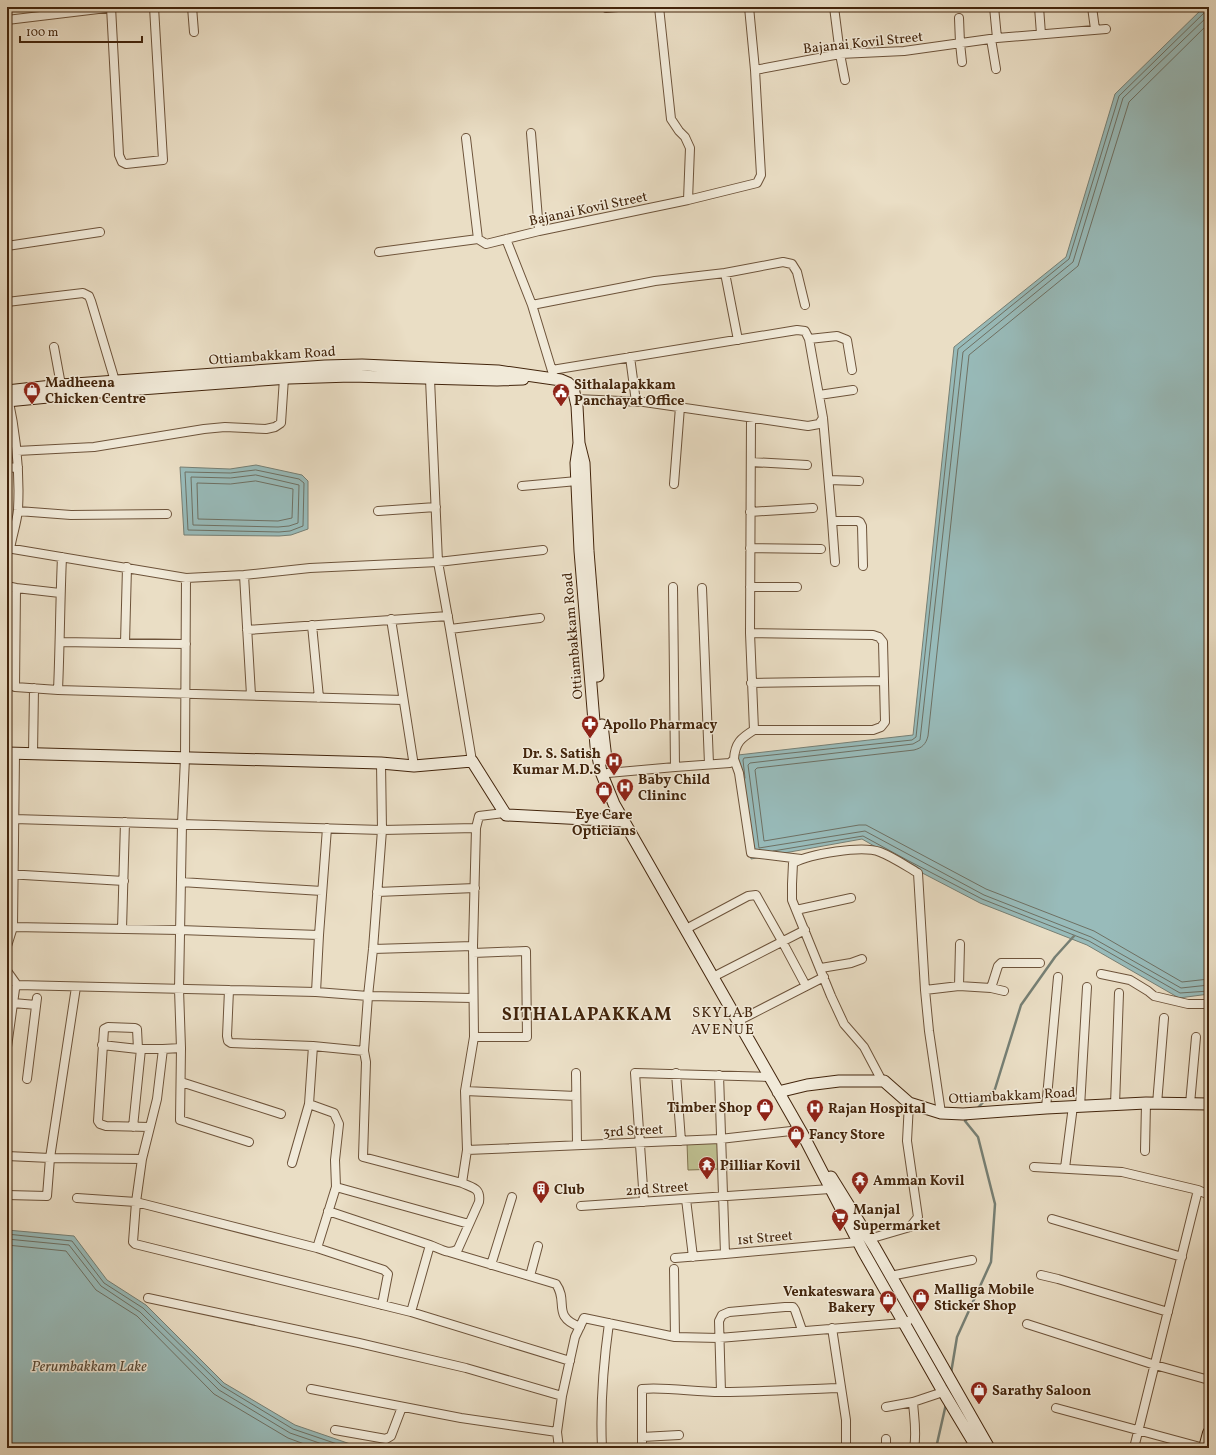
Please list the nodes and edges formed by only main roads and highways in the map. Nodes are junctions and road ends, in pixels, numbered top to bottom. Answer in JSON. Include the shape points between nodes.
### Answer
{"nodes":[{"id":1,"x":1209,"y":1433,"type":"edge"},
{"id":2,"x":1204,"y":1448,"type":"edge"}],
"edges":[{"from":1,"to":2,"type":"main road"}]}
